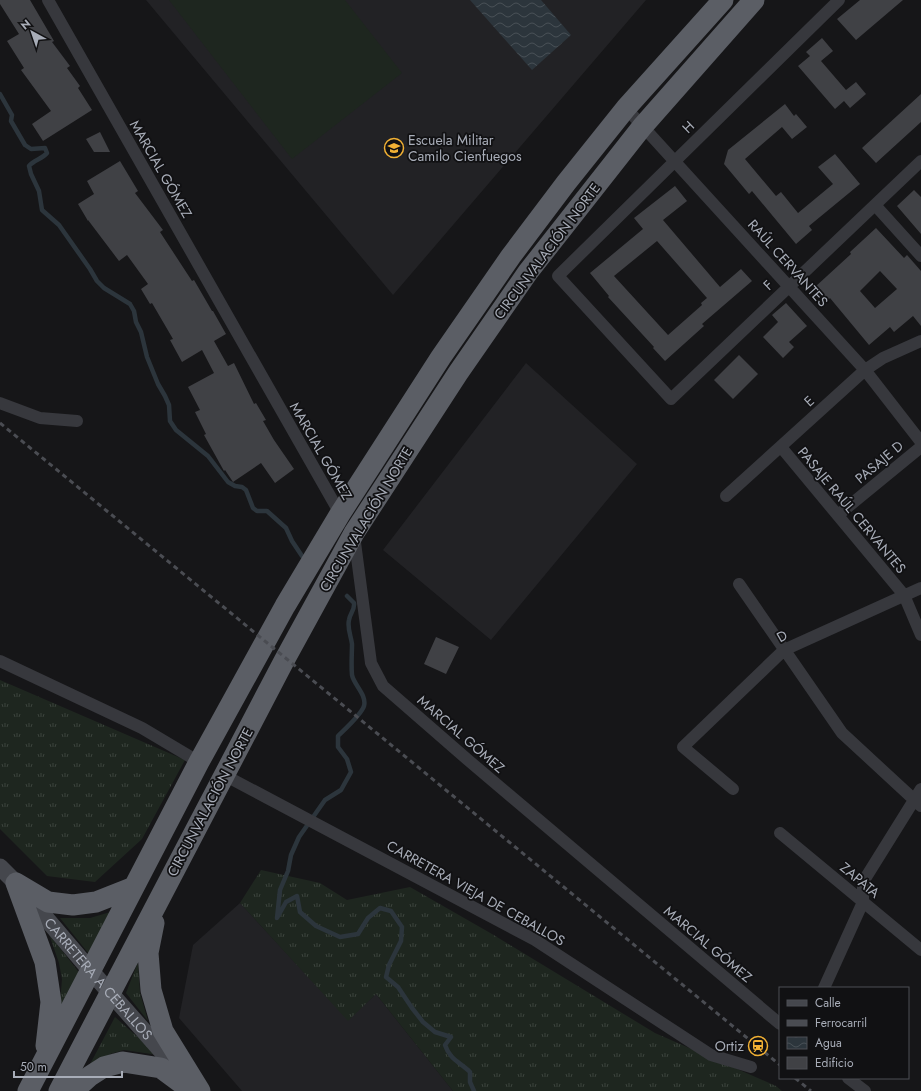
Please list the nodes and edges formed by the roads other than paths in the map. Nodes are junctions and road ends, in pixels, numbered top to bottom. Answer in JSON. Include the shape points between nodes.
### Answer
{"nodes":[{"id":1,"x":48,"y":0,"type":"edge"},
{"id":2,"x":723,"y":0,"type":"edge"},
{"id":3,"x":839,"y":0,"type":"edge"},
{"id":4,"x":752,"y":1,"type":"edge"},
{"id":5,"x":626,"y":108,"type":"junction"},
{"id":6,"x":642,"y":127,"type":"junction"},
{"id":7,"x":921,"y":161,"type":"edge"},
{"id":8,"x":674,"y":162,"type":"junction"},
{"id":9,"x":875,"y":205,"type":"junction"},
{"id":10,"x":921,"y":256,"type":"edge"},
{"id":11,"x":789,"y":286,"type":"junction"},
{"id":12,"x":921,"y":341,"type":"edge"},
{"id":13,"x":865,"y":370,"type":"junction"},
{"id":14,"x":671,"y":399,"type":"joint"},
{"id":15,"x":0,"y":403,"type":"edge"},
{"id":16,"x":77,"y":421,"type":"dead end"},
{"id":17,"x":921,"y":442,"type":"edge"},
{"id":18,"x":781,"y":447,"type":"junction"},
{"id":19,"x":921,"y":447,"type":"edge"},
{"id":20,"x":726,"y":496,"type":"dead end"},
{"id":21,"x":340,"y":514,"type":"junction"},
{"id":22,"x":838,"y":515,"type":"junction"},
{"id":23,"x":354,"y":534,"type":"junction"},
{"id":24,"x":739,"y":584,"type":"dead end"},
{"id":25,"x":921,"y":588,"type":"edge"},
{"id":26,"x":904,"y":595,"type":"junction"},
{"id":27,"x":921,"y":635,"type":"edge"},
{"id":28,"x":784,"y":650,"type":"junction"},
{"id":29,"x":0,"y":661,"type":"edge"},
{"id":30,"x":199,"y":762,"type":"junction"},
{"id":31,"x":224,"y":775,"type":"junction"},
{"id":32,"x":733,"y":789,"type":"dead end"},
{"id":33,"x":921,"y":789,"type":"edge"},
{"id":34,"x":918,"y":803,"type":"edge"},
{"id":35,"x":780,"y":833,"type":"dead end"},
{"id":36,"x":0,"y":867,"type":"edge"},
{"id":37,"x":16,"y":883,"type":"junction"},
{"id":38,"x":134,"y":887,"type":"junction"},
{"id":39,"x":159,"y":899,"type":"junction"},
{"id":40,"x":863,"y":902,"type":"junction"},
{"id":41,"x":921,"y":950,"type":"edge"},
{"id":42,"x":90,"y":970,"type":"junction"},
{"id":43,"x":824,"y":987,"type":"edge"},
{"id":44,"x":111,"y":992,"type":"junction"},
{"id":45,"x":779,"y":1023,"type":"edge"},
{"id":46,"x":45,"y":1058,"type":"junction"},
{"id":47,"x":751,"y":1067,"type":"dead end"},
{"id":48,"x":849,"y":1079,"type":"edge"},
{"id":49,"x":28,"y":1091,"type":"edge"},
{"id":50,"x":59,"y":1091,"type":"edge"},
{"id":51,"x":73,"y":1091,"type":"edge"},
{"id":52,"x":192,"y":1091,"type":"edge"},
{"id":53,"x":198,"y":1091,"type":"edge"},
{"id":54,"x":865,"y":1091,"type":"edge"}],
"edges":[{"from":1,"to":21,"type":"street","name":"MARCIAL GÓMEZ"},
{"from":2,"to":5,"type":"highway","name":"CIRCUNVALACIÓN NORTE"},
{"from":3,"to":8,"type":"street","name":"H"},
{"from":4,"to":6,"type":"highway","name":"CIRCUNVALACIÓN NORTE"},
{"from":5,"to":6,"type":"street","name":"RAÚL CERVANTES"},
{"from":5,"to":21,"type":"highway","name":"CIRCUNVALACIÓN NORTE","via":[[511,256],[441,357]]},
{"from":6,"to":8,"type":"street","name":"RAÚL CERVANTES"},
{"from":6,"to":23,"type":"highway","name":"CIRCUNVALACIÓN NORTE","via":[[528,272],[458,373]]},
{"from":7,"to":9,"type":"street","name":"F"},
{"from":8,"to":11,"type":"street","name":"RAÚL CERVANTES"},
{"from":8,"to":14,"type":"street","name":"H","via":[[558,276]]},
{"from":9,"to":10,"type":"street"},
{"from":9,"to":11,"type":"street","name":"F"},
{"from":11,"to":13,"type":"street","name":"RAÚL CERVANTES"},
{"from":11,"to":14,"type":"street","name":"F"},
{"from":12,"to":13,"type":"street","name":"E","via":[[883,358]]},
{"from":13,"to":17,"type":"street","name":"RAÚL CERVANTES"},
{"from":13,"to":18,"type":"street","name":"E"},
{"from":15,"to":16,"type":"street","via":[[40,418]]},
{"from":18,"to":20,"type":"street","name":"E"},
{"from":18,"to":22,"type":"street","name":"PASAJE RAÚL CERVANTES"},
{"from":19,"to":22,"type":"street","name":"PASAJE D"},
{"from":21,"to":23,"type":"street","name":"MARCIAL GÓMEZ"},
{"from":21,"to":30,"type":"highway","name":"CIRCUNVALACIÓN NORTE","via":[[285,606]]},
{"from":22,"to":26,"type":"street","name":"PASAJE RAÚL CERVANTES"},
{"from":23,"to":31,"type":"highway","name":"CIRCUNVALACIÓN NORTE"},
{"from":23,"to":45,"type":"street","name":"MARCIAL GÓMEZ","via":[[371,664],[384,686]]},
{"from":24,"to":28,"type":"street"},
{"from":25,"to":26,"type":"street","name":"D"},
{"from":26,"to":27,"type":"street","name":"PASAJE RAÚL CERVANTES"},
{"from":26,"to":28,"type":"street","name":"D"},
{"from":28,"to":32,"type":"street","name":"D","via":[[683,747]]},
{"from":28,"to":34,"type":"street","via":[[842,733]]},
{"from":29,"to":30,"type":"street","via":[[142,728]]},
{"from":30,"to":38,"type":"highway","name":"CIRCUNVALACIÓN NORTE"},
{"from":31,"to":39,"type":"highway","name":"CIRCUNVALACIÓN NORTE"},
{"from":31,"to":47,"type":"street","name":"CARRETERA VIEJA DE CEBALLOS","via":[[535,940],[711,1055]]},
{"from":33,"to":34,"type":"street"},
{"from":34,"to":40,"type":"street","via":[[863,882]]},
{"from":35,"to":40,"type":"street","name":"ZAPATA"},
{"from":36,"to":37,"type":"main road","name":"CARRETERA A CEBALLOS"},
{"from":37,"to":38,"type":"highway","via":[[48,902],[73,904],[96,902]]},
{"from":37,"to":42,"type":"main road","name":"CARRETERA A CEBALLOS"},
{"from":37,"to":46,"type":"highway","via":[[45,962],[51,1002]]},
{"from":38,"to":42,"type":"highway","name":"CIRCUNVALACIÓN NORTE"},
{"from":39,"to":44,"type":"highway","name":"CIRCUNVALACIÓN NORTE"},
{"from":39,"to":53,"type":"highway","via":[[148,953],[151,990],[163,1031]]},
{"from":40,"to":41,"type":"street","name":"ZAPATA"},
{"from":40,"to":43,"type":"street"},
{"from":42,"to":44,"type":"main road","name":"CARRETERA A CEBALLOS"},
{"from":42,"to":46,"type":"highway","name":"CIRCUNVALACIÓN NORTE"},
{"from":44,"to":50,"type":"highway","name":"CIRCUNVALACIÓN NORTE"},
{"from":44,"to":53,"type":"main road","name":"CARRETERA A CEBALLOS"},
{"from":46,"to":49,"type":"highway","name":"CIRCUNVALACIÓN NORTE"},
{"from":48,"to":54,"type":"street"},
{"from":51,"to":52,"type":"highway","via":[[104,1067],[122,1062],[161,1068]]}]}
